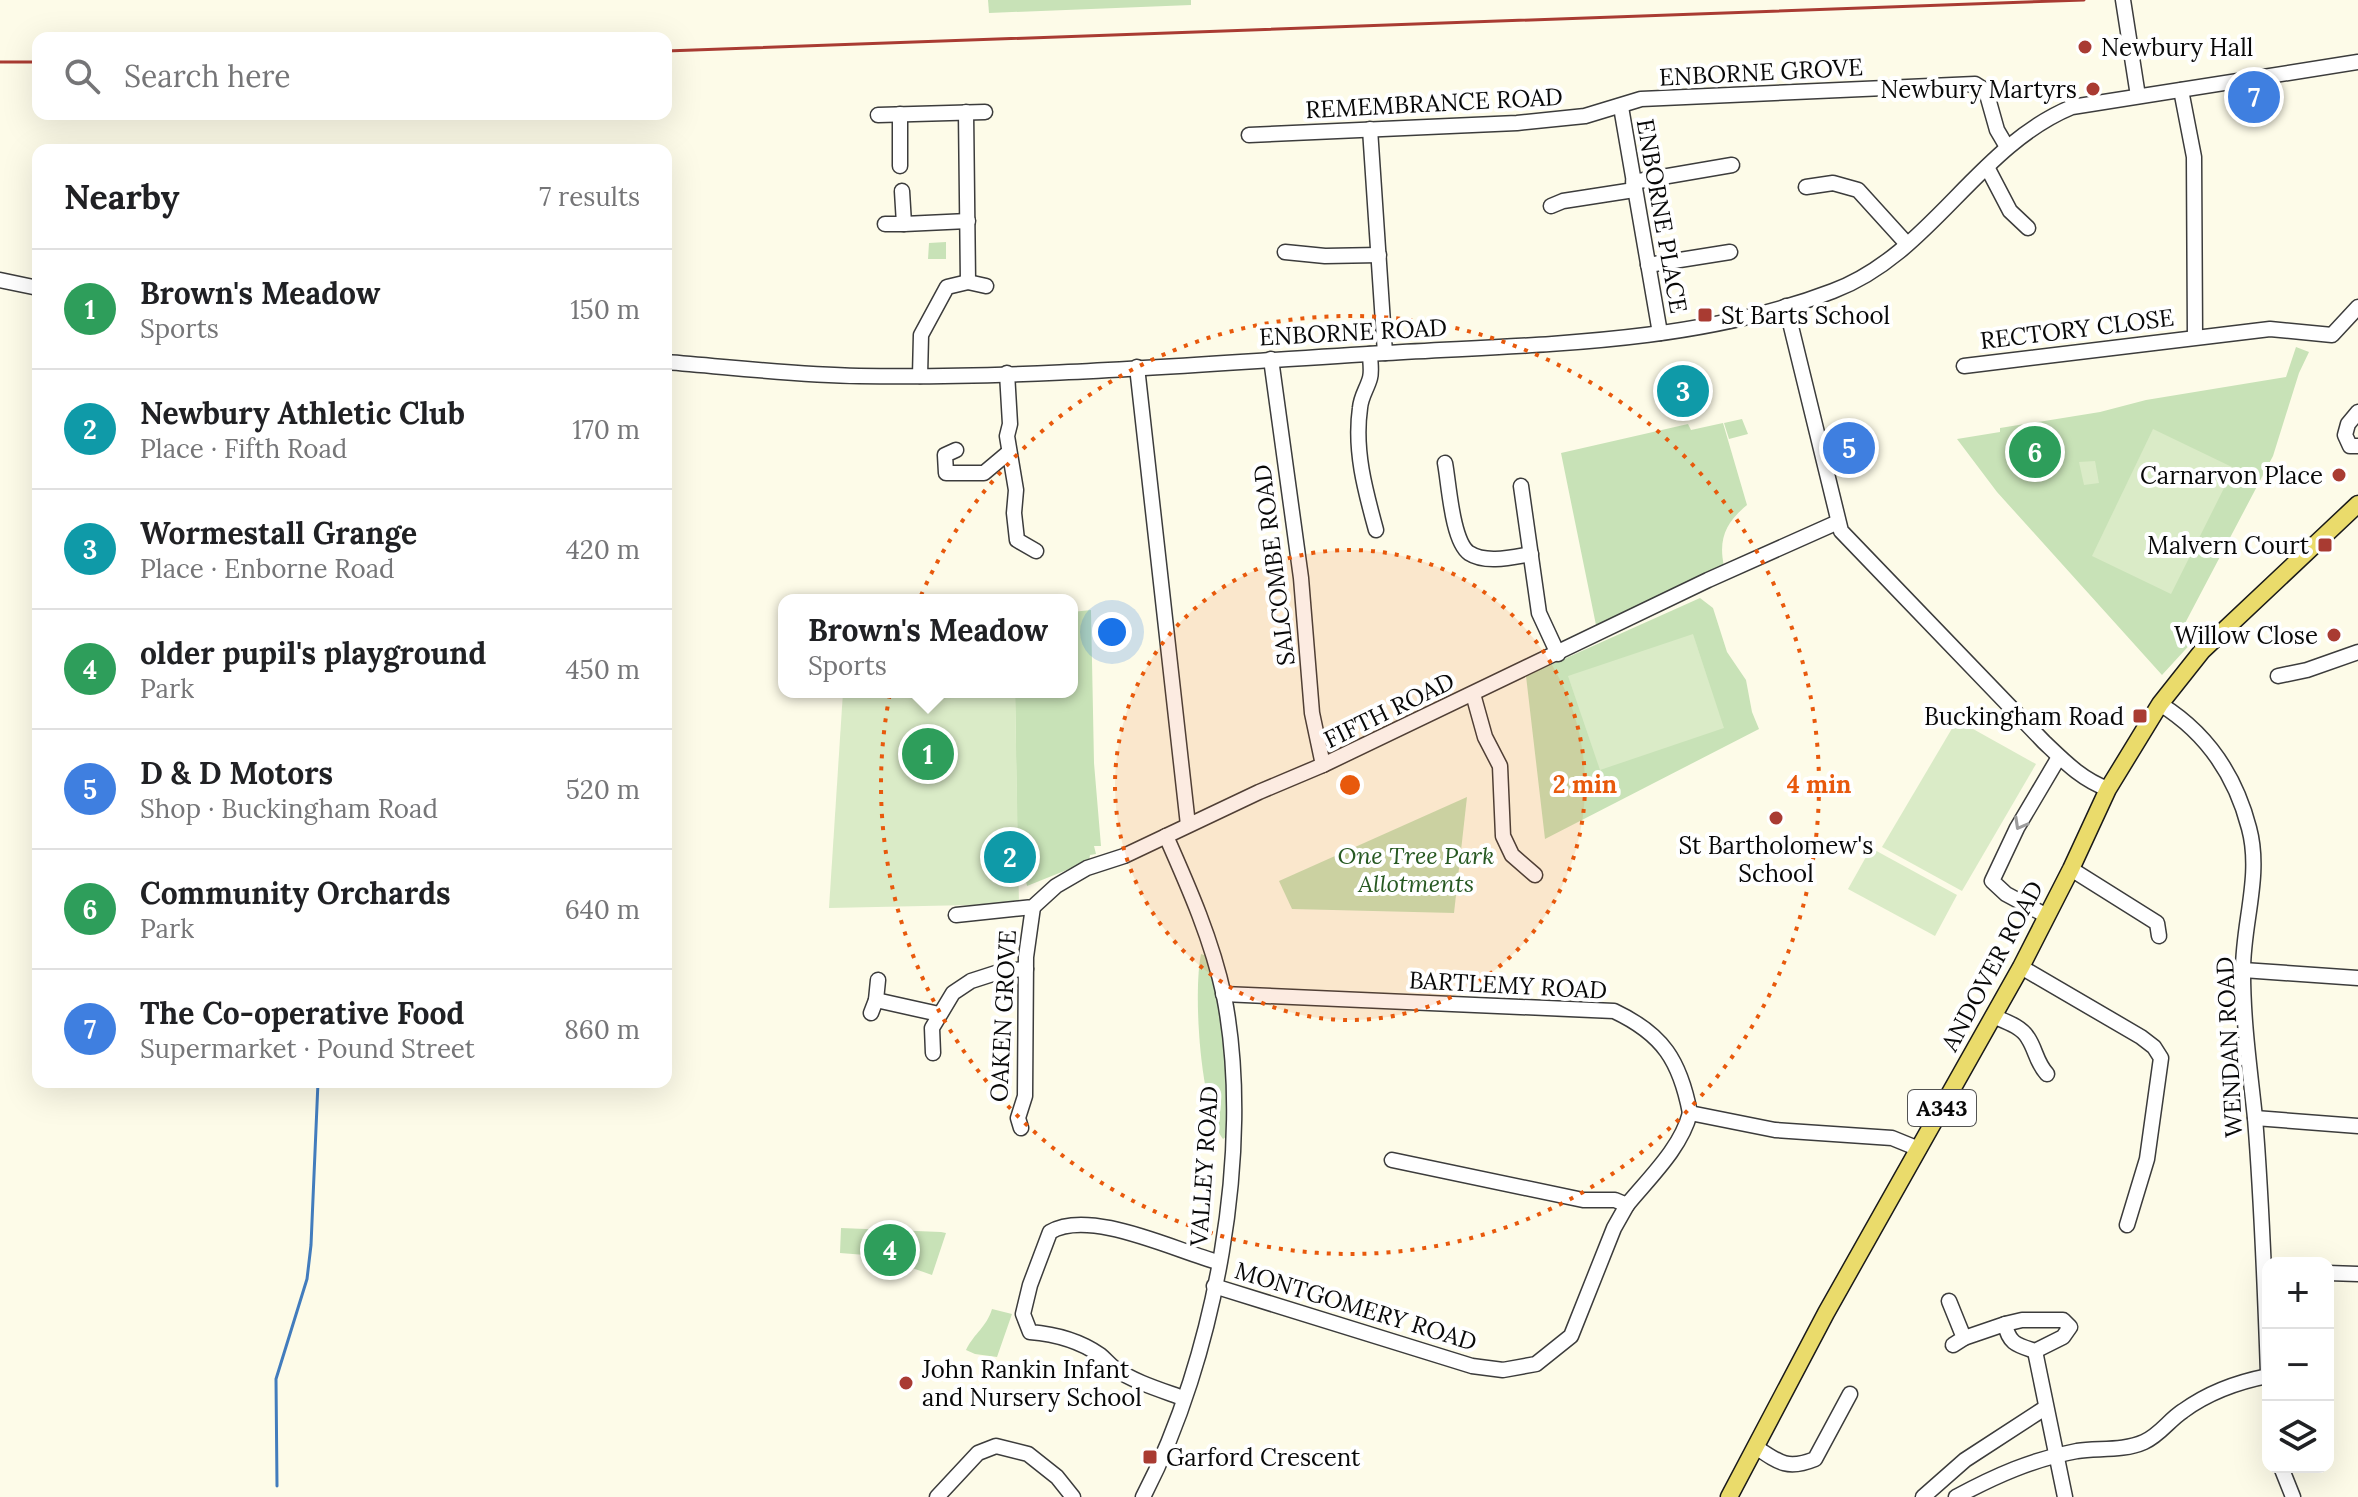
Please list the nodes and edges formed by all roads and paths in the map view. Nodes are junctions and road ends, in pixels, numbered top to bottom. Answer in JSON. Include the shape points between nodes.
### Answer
{"nodes":[{"id":1,"x":2124,"y":8,"type":"edge"},
{"id":2,"x":2358,"y":62,"type":"edge"},
{"id":3,"x":2186,"y":89,"type":"junction"},
{"id":4,"x":2138,"y":96,"type":"junction"},
{"id":5,"x":1621,"y":107,"type":"junction"},
{"id":6,"x":966,"y":112,"type":"junction"},
{"id":7,"x":985,"y":112,"type":"dead end"},
{"id":8,"x":900,"y":114,"type":"junction"},
{"id":9,"x":878,"y":115,"type":"dead end"},
{"id":10,"x":1370,"y":129,"type":"junction"},
{"id":11,"x":1249,"y":135,"type":"dead end"},
{"id":12,"x":2007,"y":147,"type":"junction"},
{"id":13,"x":1732,"y":165,"type":"dead end"},
{"id":14,"x":900,"y":166,"type":"dead end"},
{"id":15,"x":1987,"y":167,"type":"junction"},
{"id":16,"x":1633,"y":186,"type":"junction"},
{"id":17,"x":1816,"y":189,"type":"dead end"},
{"id":18,"x":902,"y":191,"type":"dead end"},
{"id":19,"x":1551,"y":206,"type":"dead end"},
{"id":20,"x":968,"y":221,"type":"junction"},
{"id":21,"x":885,"y":224,"type":"dead end"},
{"id":22,"x":904,"y":224,"type":"junction"},
{"id":23,"x":2028,"y":228,"type":"dead end"},
{"id":24,"x":1907,"y":244,"type":"junction"},
{"id":25,"x":1285,"y":252,"type":"dead end"},
{"id":26,"x":1730,"y":252,"type":"dead end"},
{"id":27,"x":1379,"y":255,"type":"junction"},
{"id":28,"x":1648,"y":265,"type":"junction"},
{"id":29,"x":0,"y":280,"type":"edge"},
{"id":30,"x":968,"y":282,"type":"junction"},
{"id":31,"x":986,"y":286,"type":"dead end"},
{"id":32,"x":32,"y":287,"type":"edge"},
{"id":33,"x":1786,"y":306,"type":"junction"},
{"id":34,"x":2358,"y":307,"type":"edge"},
{"id":35,"x":1660,"y":333,"type":"junction"},
{"id":36,"x":2195,"y":337,"type":"junction"},
{"id":37,"x":1378,"y":353,"type":"junction"},
{"id":38,"x":1271,"y":359,"type":"junction"},
{"id":39,"x":672,"y":362,"type":"edge"},
{"id":40,"x":1964,"y":366,"type":"dead end"},
{"id":41,"x":1137,"y":367,"type":"junction"},
{"id":42,"x":1007,"y":373,"type":"junction"},
{"id":43,"x":920,"y":376,"type":"junction"},
{"id":44,"x":2358,"y":412,"type":"edge"},
{"id":45,"x":2358,"y":446,"type":"edge"},
{"id":46,"x":956,"y":450,"type":"dead end"},
{"id":47,"x":1009,"y":452,"type":"junction"},
{"id":48,"x":1445,"y":463,"type":"dead end"},
{"id":49,"x":1521,"y":486,"type":"dead end"},
{"id":50,"x":2358,"y":504,"type":"edge"},
{"id":51,"x":1838,"y":522,"type":"junction"},
{"id":52,"x":1376,"y":530,"type":"dead end"},
{"id":53,"x":1036,"y":551,"type":"dead end"},
{"id":54,"x":1531,"y":554,"type":"junction"},
{"id":55,"x":2358,"y":652,"type":"edge"},
{"id":56,"x":1558,"y":654,"type":"junction"},
{"id":57,"x":2278,"y":676,"type":"dead end"},
{"id":58,"x":1473,"y":694,"type":"junction"},
{"id":59,"x":2160,"y":704,"type":"junction"},
{"id":60,"x":2059,"y":757,"type":"junction"},
{"id":61,"x":1323,"y":765,"type":"junction"},
{"id":62,"x":2108,"y":789,"type":"junction"},
{"id":63,"x":1188,"y":825,"type":"junction"},
{"id":64,"x":1166,"y":836,"type":"junction"},
{"id":65,"x":2071,"y":869,"type":"junction"},
{"id":66,"x":1535,"y":875,"type":"dead end"},
{"id":67,"x":1033,"y":907,"type":"junction"},
{"id":68,"x":956,"y":915,"type":"dead end"},
{"id":69,"x":2047,"y":916,"type":"junction"},
{"id":70,"x":2162,"y":928,"type":"dead end"},
{"id":71,"x":2021,"y":967,"type":"junction"},
{"id":72,"x":1026,"y":969,"type":"junction"},
{"id":73,"x":2243,"y":970,"type":"junction"},
{"id":74,"x":2358,"y":978,"type":"edge"},
{"id":75,"x":878,"y":980,"type":"dead end"},
{"id":76,"x":1223,"y":994,"type":"junction"},
{"id":77,"x":939,"y":1014,"type":"junction"},
{"id":78,"x":1993,"y":1016,"type":"junction"},
{"id":79,"x":933,"y":1053,"type":"dead end"},
{"id":80,"x":2047,"y":1074,"type":"dead end"},
{"id":81,"x":1690,"y":1113,"type":"junction"},
{"id":82,"x":2255,"y":1118,"type":"junction"},
{"id":83,"x":2358,"y":1126,"type":"edge"},
{"id":84,"x":1021,"y":1128,"type":"dead end"},
{"id":85,"x":1919,"y":1149,"type":"junction"},
{"id":86,"x":1392,"y":1160,"type":"dead end"},
{"id":87,"x":1627,"y":1205,"type":"junction"},
{"id":88,"x":2127,"y":1225,"type":"dead end"},
{"id":89,"x":2265,"y":1257,"type":"edge"},
{"id":90,"x":1218,"y":1262,"type":"junction"},
{"id":91,"x":2334,"y":1273,"type":"edge"},
{"id":92,"x":2358,"y":1274,"type":"edge"},
{"id":93,"x":1214,"y":1286,"type":"junction"},
{"id":94,"x":1949,"y":1301,"type":"dead end"},
{"id":95,"x":2005,"y":1324,"type":"junction"},
{"id":96,"x":2035,"y":1351,"type":"junction"},
{"id":97,"x":2262,"y":1376,"type":"edge"},
{"id":98,"x":1850,"y":1394,"type":"dead end"},
{"id":99,"x":1183,"y":1398,"type":"junction"},
{"id":100,"x":2045,"y":1408,"type":"junction"},
{"id":101,"x":1756,"y":1447,"type":"junction"},
{"id":102,"x":2057,"y":1455,"type":"junction"},
{"id":103,"x":2283,"y":1473,"type":"edge"},
{"id":104,"x":937,"y":1497,"type":"edge"},
{"id":105,"x":1073,"y":1497,"type":"edge"},
{"id":106,"x":1143,"y":1497,"type":"edge"},
{"id":107,"x":1729,"y":1497,"type":"edge"},
{"id":108,"x":1923,"y":1497,"type":"edge"},
{"id":109,"x":1956,"y":1497,"type":"edge"},
{"id":110,"x":2065,"y":1497,"type":"edge"},
{"id":111,"x":2293,"y":1497,"type":"edge"}],
"edges":[{"from":1,"to":4,"type":"street"},
{"from":2,"to":3,"type":"street","name":"ENBORNE ROAD"},
{"from":3,"to":4,"type":"street","name":"ENBORNE ROAD"},
{"from":3,"to":36,"type":"street","name":"RECTORY CLOSE","via":[[2194,157]]},
{"from":4,"to":12,"type":"street","name":"ENBORNE ROAD","via":[[2072,107]]},
{"from":5,"to":10,"type":"street","name":"REMEMBRANCE ROAD","via":[[1517,123]]},
{"from":5,"to":12,"type":"street","name":"ENBORNE GROVE","via":[[1641,99],[1975,84],[1986,91]]},
{"from":5,"to":16,"type":"street","name":"ENBORNE PLACE"},
{"from":6,"to":7,"type":"street"},
{"from":6,"to":8,"type":"street"},
{"from":6,"to":20,"type":"street"},
{"from":8,"to":9,"type":"street"},
{"from":8,"to":14,"type":"street"},
{"from":10,"to":11,"type":"street","name":"REMEMBRANCE ROAD"},
{"from":10,"to":27,"type":"street"},
{"from":12,"to":15,"type":"street","name":"ENBORNE ROAD"},
{"from":13,"to":16,"type":"street"},
{"from":15,"to":23,"type":"street","via":[[2010,211]]},
{"from":15,"to":24,"type":"street","name":"ENBORNE ROAD"},
{"from":16,"to":19,"type":"street"},
{"from":16,"to":28,"type":"street","name":"ENBORNE PLACE"},
{"from":17,"to":24,"type":"street","via":[[1833,183],[1858,190]]},
{"from":18,"to":22,"type":"street"},
{"from":20,"to":22,"type":"street"},
{"from":20,"to":30,"type":"street"},
{"from":21,"to":22,"type":"street"},
{"from":24,"to":33,"type":"street","name":"ENBORNE ROAD","via":[[1849,285]]},
{"from":25,"to":27,"type":"street"},
{"from":26,"to":28,"type":"street"},
{"from":27,"to":37,"type":"street"},
{"from":28,"to":35,"type":"street","name":"ENBORNE PLACE"},
{"from":29,"to":32,"type":"street"},
{"from":30,"to":31,"type":"street"},
{"from":30,"to":43,"type":"street","via":[[947,287],[927,322],[921,335]]},
{"from":33,"to":35,"type":"street","name":"ENBORNE ROAD"},
{"from":33,"to":51,"type":"street"},
{"from":34,"to":36,"type":"street","name":"RECTORY CLOSE","via":[[2328,336],[2270,329]]},
{"from":35,"to":37,"type":"street","name":"ENBORNE ROAD"},
{"from":36,"to":40,"type":"street","name":"RECTORY CLOSE"},
{"from":37,"to":38,"type":"street","name":"ENBORNE ROAD"},
{"from":37,"to":52,"type":"street","via":[[1363,392],[1358,442]]},
{"from":38,"to":41,"type":"street","name":"ENBORNE ROAD"},
{"from":38,"to":61,"type":"street","name":"SALCOMBE ROAD","via":[[1301,578],[1312,713]]},
{"from":39,"to":43,"type":"street","name":"ENBORNE ROAD"},
{"from":41,"to":42,"type":"street","name":"ENBORNE ROAD"},
{"from":41,"to":63,"type":"street"},
{"from":42,"to":43,"type":"street","name":"ENBORNE ROAD"},
{"from":42,"to":47,"type":"street"},
{"from":44,"to":45,"type":"street","via":[[2345,435],[2350,446]]},
{"from":46,"to":47,"type":"street","via":[[945,455],[946,473],[984,473]]},
{"from":47,"to":53,"type":"street","via":[[1017,540]]},
{"from":48,"to":54,"type":"street","via":[[1460,541],[1468,552],[1485,558]]},
{"from":49,"to":54,"type":"street"},
{"from":50,"to":59,"type":"main road","name":"ANDOVER ROAD","number":"A343","via":[[2202,651]]},
{"from":51,"to":56,"type":"street","name":"FIFTH ROAD"},
{"from":51,"to":60,"type":"street","via":[[1854,546]]},
{"from":54,"to":56,"type":"street","via":[[1539,613]]},
{"from":55,"to":57,"type":"street"},
{"from":56,"to":58,"type":"street","name":"FIFTH ROAD"},
{"from":58,"to":61,"type":"street","name":"FIFTH ROAD"},
{"from":58,"to":66,"type":"street","via":[[1500,766],[1503,836],[1518,869]]},
{"from":59,"to":62,"type":"main road","name":"ANDOVER ROAD","number":"A343"},
{"from":59,"to":73,"type":"street","name":"WENDAN ROAD","via":[[2184,718],[2211,747],[2249,829],[2254,866]]},
{"from":60,"to":62,"type":"street"},
{"from":60,"to":69,"type":"street","one_way":true,"via":[[1992,881]]},
{"from":61,"to":63,"type":"street","name":"FIFTH ROAD"},
{"from":62,"to":65,"type":"main road","name":"ANDOVER ROAD","number":"A343"},
{"from":63,"to":64,"type":"street","name":"FIFTH ROAD"},
{"from":64,"to":67,"type":"street","name":"FIFTH ROAD","via":[[1087,868]]},
{"from":64,"to":76,"type":"street","name":"VALLEY ROAD","via":[[1203,922]]},
{"from":65,"to":69,"type":"main road","name":"ANDOVER ROAD","number":"A343"},
{"from":65,"to":70,"type":"street"},
{"from":67,"to":68,"type":"street"},
{"from":67,"to":72,"type":"street","name":"OAKEN GROVE"},
{"from":69,"to":71,"type":"main road","name":"ANDOVER ROAD","number":"A343"},
{"from":71,"to":78,"type":"main road","name":"ANDOVER ROAD","number":"A343"},
{"from":71,"to":88,"type":"street","via":[[2141,1037],[2161,1058],[2147,1159]]},
{"from":72,"to":77,"type":"street","via":[[971,981],[953,993]]},
{"from":72,"to":84,"type":"street","name":"OAKEN GROVE"},
{"from":73,"to":74,"type":"street"},
{"from":73,"to":82,"type":"street","name":"WENDAN ROAD"},
{"from":75,"to":77,"type":"street","via":[[874,1006]]},
{"from":76,"to":81,"type":"street","name":"BARTLEMY ROAD","via":[[1614,1011],[1641,1024],[1672,1055]]},
{"from":76,"to":90,"type":"street","name":"VALLEY ROAD","via":[[1234,1110]]},
{"from":77,"to":79,"type":"street","via":[[932,1028]]},
{"from":78,"to":80,"type":"street","via":[[2028,1037]]},
{"from":78,"to":85,"type":"main road","name":"ANDOVER ROAD","number":"A343"},
{"from":81,"to":85,"type":"street","via":[[1775,1130],[1892,1138]]},
{"from":81,"to":87,"type":"street","name":"MONTGOMERY ROAD","via":[[1676,1144]]},
{"from":82,"to":83,"type":"street"},
{"from":82,"to":89,"type":"street","name":"WENDAN ROAD"},
{"from":85,"to":101,"type":"main road","name":"ANDOVER ROAD","number":"A343"},
{"from":86,"to":87,"type":"street"},
{"from":87,"to":93,"type":"street","name":"MONTGOMERY ROAD","via":[[1571,1336],[1536,1364],[1503,1370],[1472,1366]]},
{"from":90,"to":93,"type":"street","name":"VALLEY ROAD"},
{"from":90,"to":99,"type":"street","via":[[1128,1233],[1076,1224],[1050,1232],[1030,1285],[1023,1314],[1030,1332],[1073,1341],[1115,1368]]},
{"from":91,"to":92,"type":"street"},
{"from":93,"to":99,"type":"street","name":"VALLEY ROAD"},
{"from":94,"to":95,"type":"street","via":[[1959,1342]]},
{"from":95,"to":96,"type":"street","via":[[2008,1337],[2018,1346]]},
{"from":95,"to":96,"type":"street","via":[[2063,1320],[2070,1327],[2063,1337]]},
{"from":96,"to":100,"type":"street"},
{"from":97,"to":102,"type":"street","via":[[2214,1392],[2140,1444]]},
{"from":98,"to":101,"type":"street","via":[[1815,1459],[1797,1466],[1776,1461]]},
{"from":99,"to":106,"type":"street","name":"VALLEY ROAD"},
{"from":100,"to":102,"type":"street"},
{"from":100,"to":108,"type":"street","via":[[1965,1460]]},
{"from":101,"to":107,"type":"main road","name":"ANDOVER ROAD","number":"A343"},
{"from":102,"to":109,"type":"street","via":[[2020,1466]]},
{"from":102,"to":110,"type":"street"},
{"from":103,"to":111,"type":"street"},
{"from":104,"to":105,"type":"street","via":[[978,1453],[996,1446],[1028,1454]]}]}
